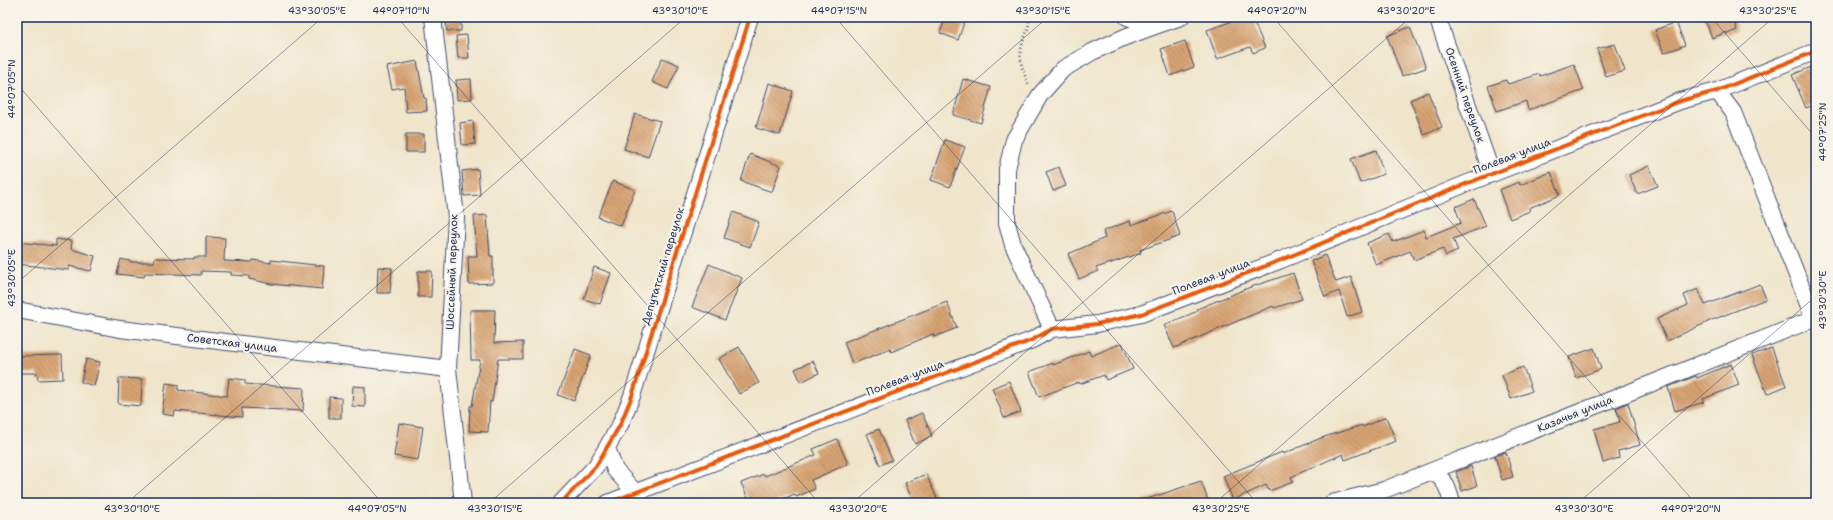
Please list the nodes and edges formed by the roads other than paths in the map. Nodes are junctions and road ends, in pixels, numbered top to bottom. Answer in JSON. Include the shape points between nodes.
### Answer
{"nodes":[{"id":1,"x":433,"y":17,"type":"edge"},
{"id":2,"x":750,"y":17,"type":"edge"},
{"id":3,"x":1127,"y":17,"type":"edge"},
{"id":4,"x":1181,"y":17,"type":"edge"},
{"id":5,"x":1437,"y":17,"type":"edge"},
{"id":6,"x":1155,"y":26,"type":"junction"},
{"id":7,"x":1816,"y":51,"type":"edge"},
{"id":8,"x":1717,"y":91,"type":"junction"},
{"id":9,"x":1492,"y":174,"type":"junction"},
{"id":10,"x":17,"y":310,"type":"edge"},
{"id":11,"x":1815,"y":319,"type":"edge"},
{"id":12,"x":1052,"y":329,"type":"junction"},
{"id":13,"x":448,"y":369,"type":"junction"},
{"id":14,"x":607,"y":448,"type":"junction"},
{"id":15,"x":1430,"y":472,"type":"junction"},
{"id":16,"x":637,"y":498,"type":"edge"},
{"id":17,"x":463,"y":503,"type":"edge"},
{"id":18,"x":561,"y":503,"type":"edge"},
{"id":19,"x":608,"y":503,"type":"edge"},
{"id":20,"x":1332,"y":503,"type":"edge"},
{"id":21,"x":1452,"y":503,"type":"edge"}],
"edges":[{"from":1,"to":13,"type":"street","name":"Шоссейный переулок","via":[[456,217]]},
{"from":2,"to":14,"type":"street","name":"Депутатский переулок","via":[[632,396]]},
{"from":3,"to":6,"type":"street"},
{"from":4,"to":6,"type":"street"},
{"from":5,"to":9,"type":"street","name":"Осенний переулок"},
{"from":6,"to":12,"type":"street","via":[[1092,52],[1063,69],[1040,95],[1014,140],[1007,169],[1007,223],[1013,245]]},
{"from":7,"to":8,"type":"street","name":"Полевая улица"},
{"from":8,"to":9,"type":"street","name":"Полевая улица","via":[[1680,101]]},
{"from":8,"to":11,"type":"street","via":[[1733,112]]},
{"from":9,"to":12,"type":"street","name":"Полевая улица","via":[[1141,314],[1097,324]]},
{"from":10,"to":13,"type":"street","name":"Советская улица","via":[[120,329]]},
{"from":11,"to":15,"type":"street","name":"Казачья улица"},
{"from":12,"to":16,"type":"street","name":"Полевая улица","via":[[1032,340]]},
{"from":13,"to":17,"type":"street","name":"Шоссейный переулок"},
{"from":14,"to":16,"type":"street","via":[[615,470]]},
{"from":14,"to":18,"type":"street","name":"Депутатский переулок","via":[[596,466]]},
{"from":15,"to":20,"type":"street","name":"Казачья улица","via":[[1384,490]]},
{"from":15,"to":21,"type":"street","via":[[1446,483]]},
{"from":16,"to":19,"type":"street","name":"Полевая улица"}]}
